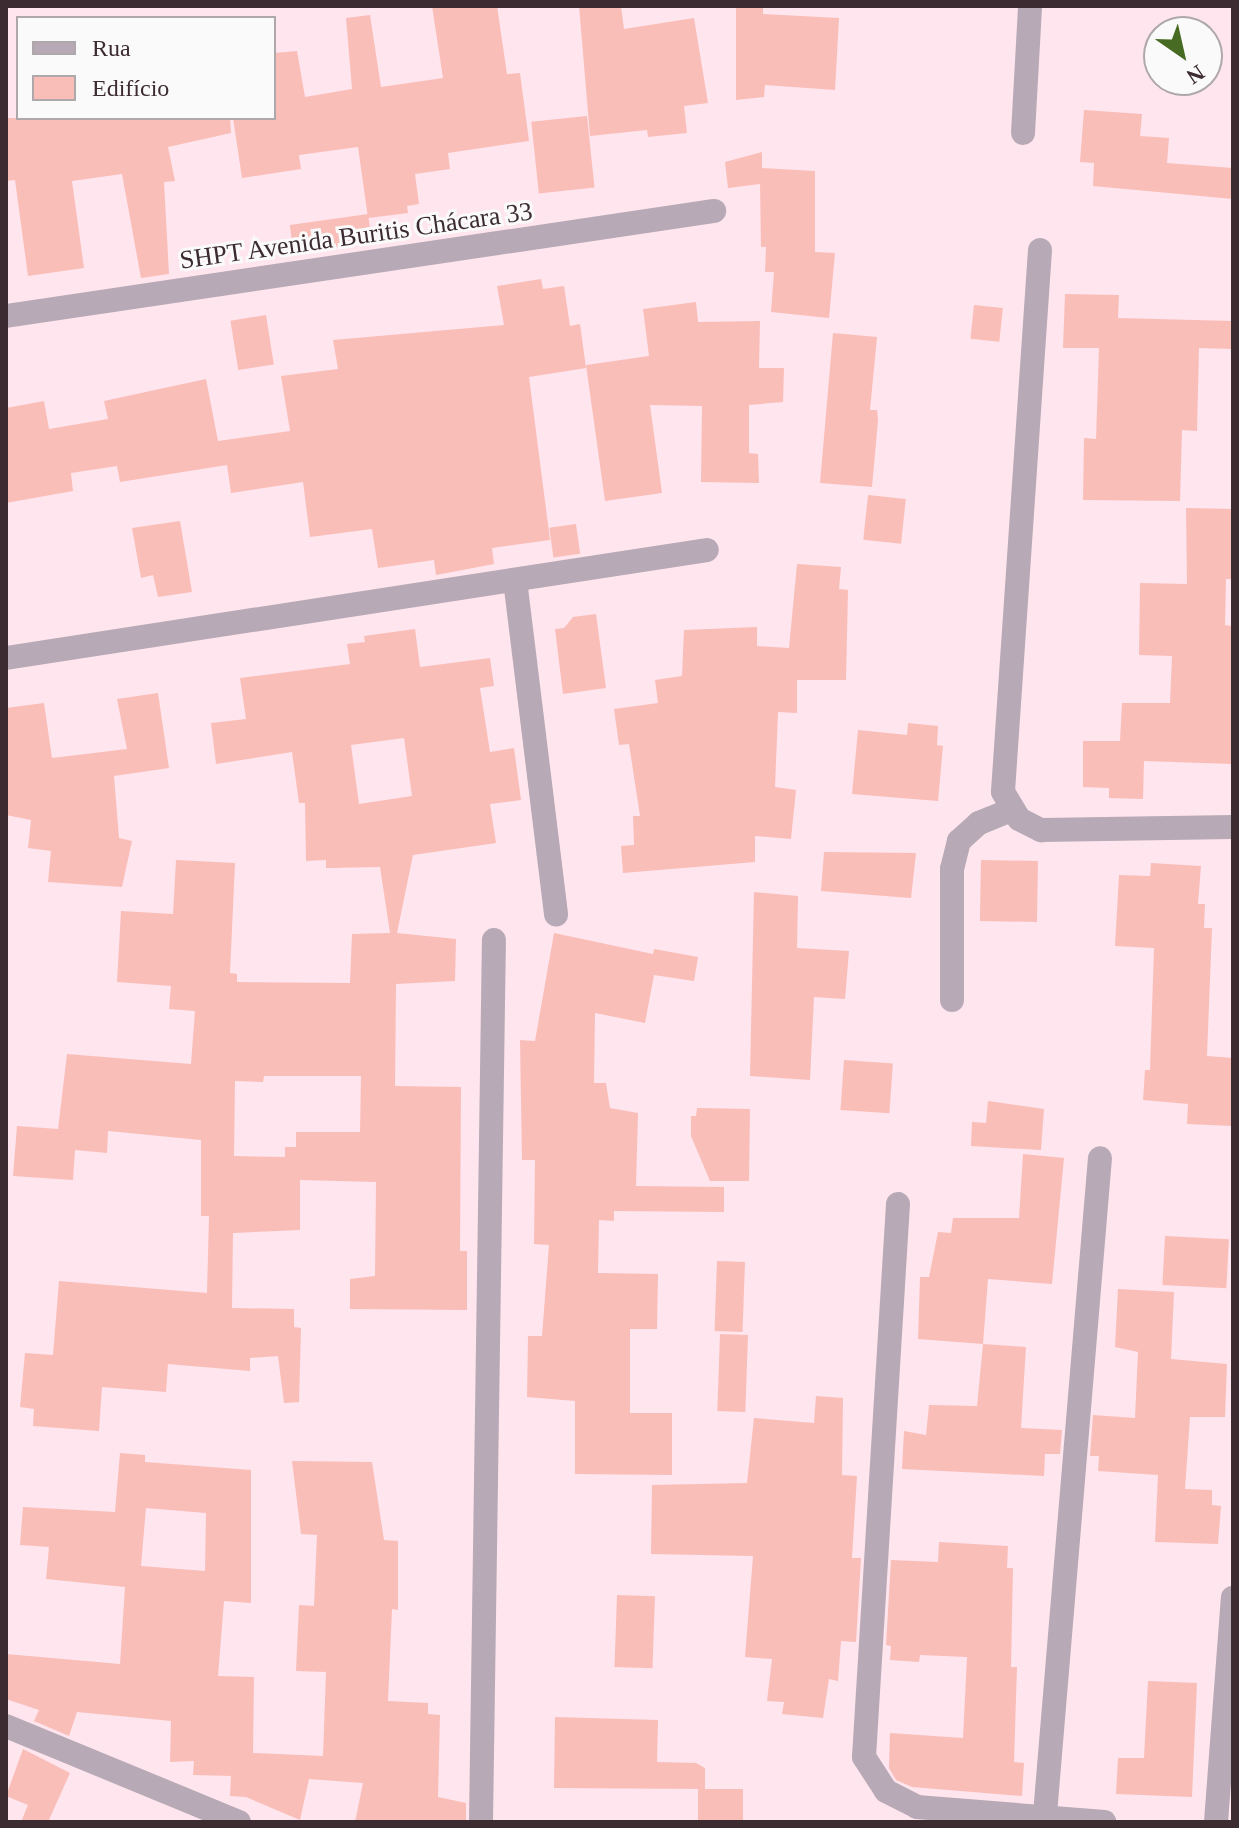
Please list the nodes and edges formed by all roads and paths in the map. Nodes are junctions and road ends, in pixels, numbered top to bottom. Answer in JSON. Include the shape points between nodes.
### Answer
{"nodes":[{"id":1,"x":1030,"y":6,"type":"edge"},
{"id":2,"x":1023,"y":133,"type":"dead end"},
{"id":3,"x":714,"y":211,"type":"dead end"},
{"id":4,"x":1040,"y":250,"type":"dead end"},
{"id":5,"x":6,"y":316,"type":"edge"},
{"id":6,"x":707,"y":550,"type":"dead end"},
{"id":7,"x":515,"y":580,"type":"junction"},
{"id":8,"x":6,"y":658,"type":"edge"},
{"id":9,"x":1012,"y":810,"type":"junction"},
{"id":10,"x":1233,"y":827,"type":"edge"},
{"id":11,"x":556,"y":914,"type":"dead end"},
{"id":12,"x":494,"y":940,"type":"dead end"},
{"id":13,"x":952,"y":1000,"type":"dead end"},
{"id":14,"x":1100,"y":1158,"type":"dead end"},
{"id":15,"x":898,"y":1204,"type":"dead end"},
{"id":16,"x":1233,"y":1598,"type":"edge"},
{"id":17,"x":1232,"y":1637,"type":"edge"},
{"id":18,"x":6,"y":1726,"type":"edge"},
{"id":19,"x":1045,"y":1814,"type":"junction"},
{"id":20,"x":239,"y":1822,"type":"edge"},
{"id":21,"x":481,"y":1822,"type":"edge"},
{"id":22,"x":1104,"y":1822,"type":"edge"},
{"id":23,"x":1216,"y":1822,"type":"edge"}],
"edges":[{"from":1,"to":2,"type":"street"},
{"from":3,"to":5,"type":"street","name":"SHPT Avenida Buritis Chácara 33"},
{"from":4,"to":9,"type":"street","via":[[1003,792]]},
{"from":6,"to":7,"type":"street"},
{"from":7,"to":8,"type":"street"},
{"from":7,"to":11,"type":"street"},
{"from":9,"to":10,"type":"street","via":[[1041,830]]},
{"from":9,"to":13,"type":"street","via":[[979,823],[959,841],[952,869]]},
{"from":12,"to":21,"type":"street"},
{"from":14,"to":19,"type":"street"},
{"from":15,"to":19,"type":"street","via":[[864,1757],[886,1791],[907,1804]]},
{"from":16,"to":17,"type":"street"},
{"from":17,"to":23,"type":"street"},
{"from":18,"to":20,"type":"street"},
{"from":19,"to":22,"type":"street"}]}
